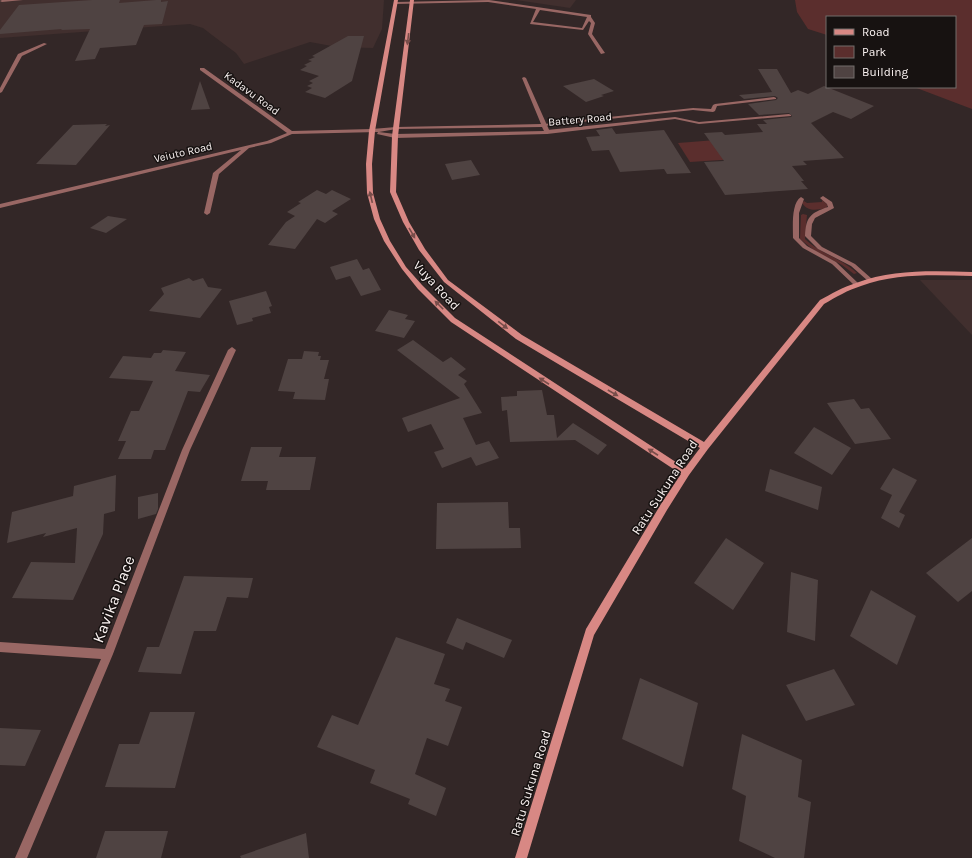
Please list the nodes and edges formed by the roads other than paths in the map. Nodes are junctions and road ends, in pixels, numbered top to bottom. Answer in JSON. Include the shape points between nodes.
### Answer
{"nodes":[{"id":1,"x":21,"y":0,"type":"edge"},
{"id":2,"x":396,"y":1,"type":"edge"},
{"id":3,"x":412,"y":1,"type":"edge"},
{"id":4,"x":1,"y":2,"type":"edge"},
{"id":5,"x":539,"y":8,"type":"junction"},
{"id":6,"x":589,"y":17,"type":"junction"},
{"id":7,"x":45,"y":44,"type":"dead end"},
{"id":8,"x":603,"y":53,"type":"dead end"},
{"id":9,"x":202,"y":69,"type":"dead end"},
{"id":10,"x":8,"y":77,"type":"junction"},
{"id":11,"x":0,"y":78,"type":"edge"},
{"id":12,"x":524,"y":78,"type":"dead end"},
{"id":13,"x":0,"y":92,"type":"edge"},
{"id":14,"x":774,"y":98,"type":"dead end"},
{"id":15,"x":679,"y":111,"type":"junction"},
{"id":16,"x":712,"y":111,"type":"junction"},
{"id":17,"x":789,"y":115,"type":"dead end"},
{"id":18,"x":684,"y":119,"type":"junction"},
{"id":19,"x":717,"y":120,"type":"junction"},
{"id":20,"x":544,"y":125,"type":"junction"},
{"id":21,"x":396,"y":128,"type":"junction"},
{"id":22,"x":372,"y":131,"type":"junction"},
{"id":23,"x":547,"y":132,"type":"junction"},
{"id":24,"x":291,"y":133,"type":"junction"},
{"id":25,"x":395,"y":136,"type":"junction"},
{"id":26,"x":249,"y":147,"type":"junction"},
{"id":27,"x":823,"y":198,"type":"dead end"},
{"id":28,"x":802,"y":199,"type":"dead end"},
{"id":29,"x":0,"y":206,"type":"edge"},
{"id":30,"x":207,"y":213,"type":"dead end"},
{"id":31,"x":972,"y":274,"type":"edge"},
{"id":32,"x":870,"y":280,"type":"junction"},
{"id":33,"x":856,"y":284,"type":"junction"},
{"id":34,"x":232,"y":350,"type":"dead end"},
{"id":35,"x":705,"y":447,"type":"junction"},
{"id":36,"x":686,"y":473,"type":"junction"},
{"id":37,"x":0,"y":647,"type":"edge"},
{"id":38,"x":108,"y":654,"type":"junction"},
{"id":39,"x":21,"y":858,"type":"edge"},
{"id":40,"x":521,"y":858,"type":"edge"}],
"edges":[{"from":1,"to":4,"type":"street"},
{"from":2,"to":3,"type":"street"},
{"from":2,"to":22,"type":"main road","name":"Vuya Road"},
{"from":3,"to":5,"type":"street","via":[[488,1]]},
{"from":3,"to":21,"type":"main road","name":"Vuya Road","one_way":true},
{"from":5,"to":6,"type":"street"},
{"from":5,"to":6,"type":"street","via":[[531,23],[583,29]]},
{"from":6,"to":8,"type":"street","via":[[593,23],[590,34]]},
{"from":7,"to":10,"type":"street","via":[[20,55]]},
{"from":9,"to":24,"type":"street","name":"Kadavu Road"},
{"from":10,"to":11,"type":"street"},
{"from":10,"to":13,"type":"street"},
{"from":12,"to":20,"type":"street"},
{"from":14,"to":16,"type":"street","via":[[714,104]]},
{"from":15,"to":16,"type":"street","name":"Battery Road"},
{"from":15,"to":18,"type":"street"},
{"from":15,"to":20,"type":"street","name":"Battery Road"},
{"from":16,"to":19,"type":"street","via":[[718,116]]},
{"from":17,"to":19,"type":"street","name":"Battery Road"},
{"from":18,"to":19,"type":"street","name":"Battery Road","via":[[699,122]]},
{"from":18,"to":23,"type":"street","name":"Battery Road"},
{"from":20,"to":21,"type":"street","name":"Battery Road"},
{"from":20,"to":23,"type":"street"},
{"from":21,"to":22,"type":"street","name":"Battery Road"},
{"from":21,"to":25,"type":"main road","name":"Vuya Road"},
{"from":22,"to":24,"type":"street","name":"Veiuto Road"},
{"from":22,"to":25,"type":"street","name":"Battery Road"},
{"from":36,"to":22,"type":"main road","name":"Vuya Road","one_way":true,"via":[[453,320],[420,287],[404,268],[377,219],[370,193]]},
{"from":23,"to":25,"type":"street","name":"Battery Road"},
{"from":24,"to":26,"type":"street","name":"Veiuto Road"},
{"from":25,"to":35,"type":"main road","name":"Vuya Road","one_way":true,"via":[[393,192],[422,250],[446,281],[519,337]]},
{"from":26,"to":29,"type":"street","name":"Veiuto Road"},
{"from":26,"to":30,"type":"street","via":[[216,174]]},
{"from":27,"to":32,"type":"street","via":[[830,203],[831,208],[814,214],[809,222],[808,236],[820,248],[853,265]]},
{"from":28,"to":33,"type":"street","via":[[796,213],[796,238],[805,247],[834,263]]},
{"from":31,"to":32,"type":"main road","name":"Ratu Sukuna Road","via":[[916,273]]},
{"from":32,"to":33,"type":"main road","name":"Ratu Sukuna Road"},
{"from":33,"to":35,"type":"main road","name":"Ratu Sukuna Road","via":[[822,302]]},
{"from":34,"to":38,"type":"street","name":"Kavika Place","via":[[186,450]]},
{"from":35,"to":36,"type":"main road","name":"Ratu Sukuna Road"},
{"from":36,"to":40,"type":"main road","name":"Ratu Sukuna Road","via":[[590,633]]},
{"from":37,"to":38,"type":"street"},
{"from":38,"to":39,"type":"street","name":"Kavika Place"}]}
